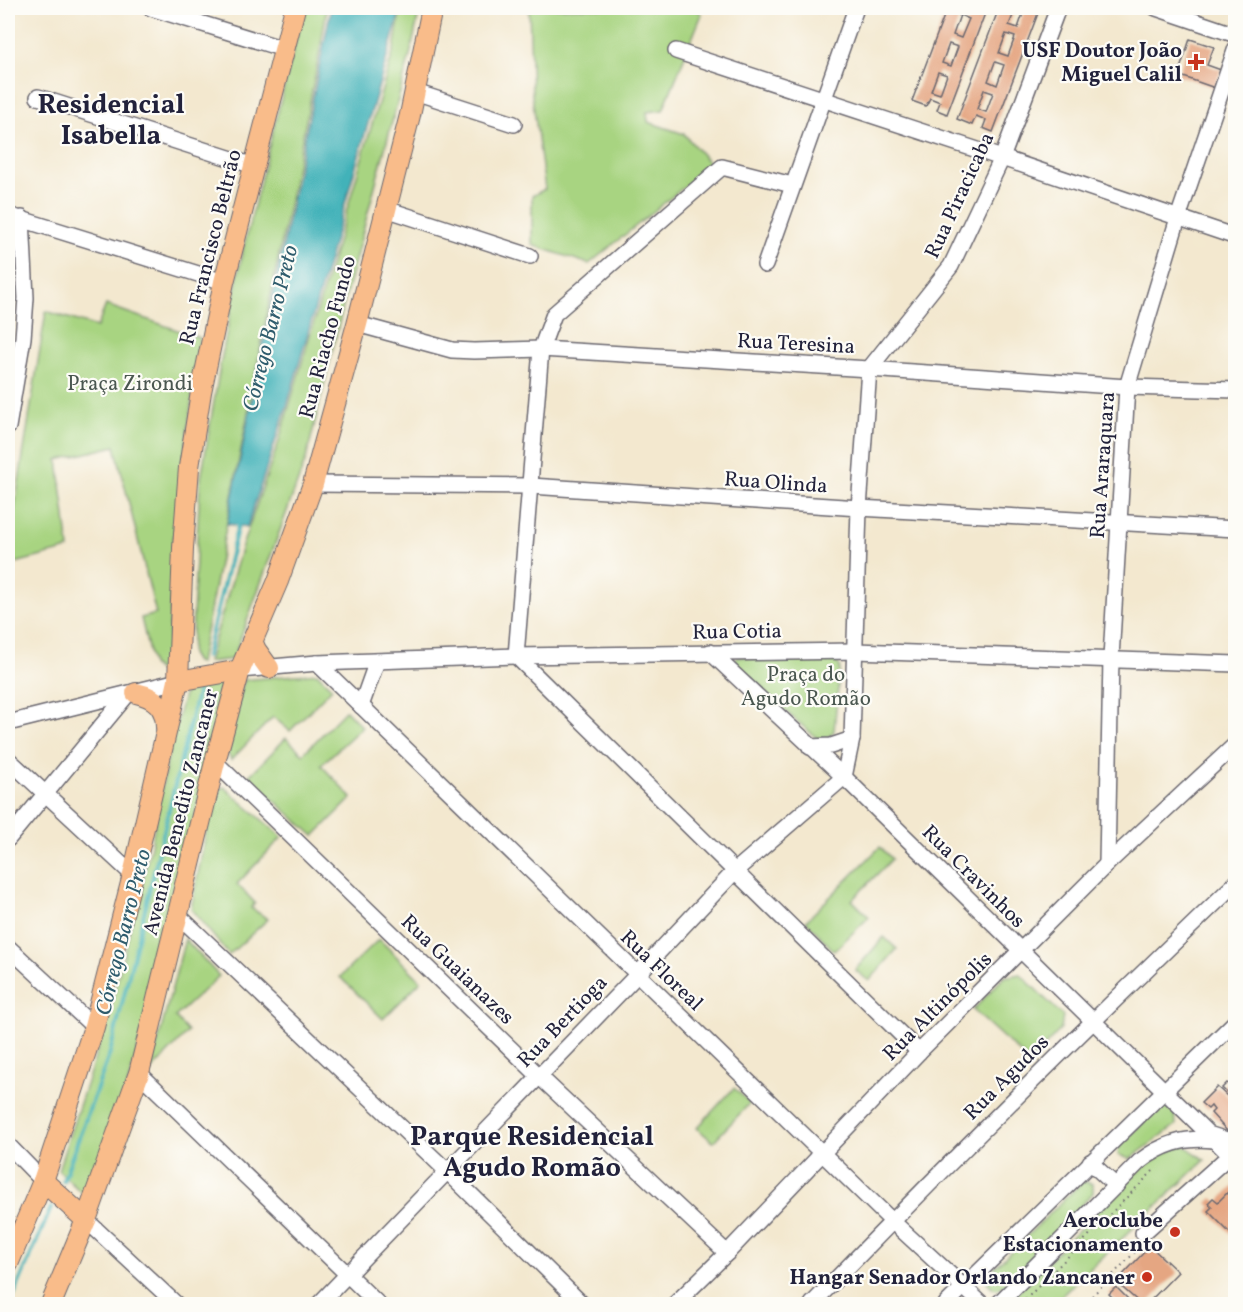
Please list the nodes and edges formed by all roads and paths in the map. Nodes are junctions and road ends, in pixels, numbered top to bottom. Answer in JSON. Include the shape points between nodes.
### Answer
{"nodes":[{"id":1,"x":151,"y":8,"type":"edge"},
{"id":2,"x":295,"y":8,"type":"edge"},
{"id":3,"x":432,"y":8,"type":"edge"},
{"id":4,"x":856,"y":8,"type":"edge"},
{"id":5,"x":1058,"y":8,"type":"edge"},
{"id":6,"x":1156,"y":8,"type":"edge"},
{"id":7,"x":1236,"y":35,"type":"edge"},
{"id":8,"x":1236,"y":48,"type":"edge"},
{"id":9,"x":284,"y":49,"type":"junction"},
{"id":10,"x":676,"y":51,"type":"dead end"},
{"id":11,"x":415,"y":92,"type":"junction"},
{"id":12,"x":1229,"y":92,"type":"edge"},
{"id":13,"x":38,"y":97,"type":"dead end"},
{"id":14,"x":822,"y":100,"type":"junction"},
{"id":15,"x":514,"y":124,"type":"dead end"},
{"id":16,"x":1002,"y":158,"type":"junction"},
{"id":17,"x":254,"y":166,"type":"junction"},
{"id":18,"x":792,"y":185,"type":"junction"},
{"id":19,"x":386,"y":208,"type":"junction"},
{"id":20,"x":15,"y":217,"type":"edge"},
{"id":21,"x":1178,"y":218,"type":"junction"},
{"id":22,"x":1236,"y":237,"type":"edge"},
{"id":23,"x":530,"y":256,"type":"dead end"},
{"id":24,"x":765,"y":265,"type":"dead end"},
{"id":25,"x":224,"y":282,"type":"junction"},
{"id":26,"x":357,"y":324,"type":"junction"},
{"id":27,"x":541,"y":349,"type":"junction"},
{"id":28,"x":869,"y":369,"type":"junction"},
{"id":29,"x":1127,"y":387,"type":"junction"},
{"id":30,"x":1236,"y":390,"type":"edge"},
{"id":31,"x":8,"y":427,"type":"edge"},
{"id":32,"x":313,"y":484,"type":"junction"},
{"id":33,"x":531,"y":486,"type":"junction"},
{"id":34,"x":859,"y":508,"type":"junction"},
{"id":35,"x":1120,"y":524,"type":"junction"},
{"id":36,"x":1236,"y":529,"type":"edge"},
{"id":37,"x":252,"y":641,"type":"junction"},
{"id":38,"x":855,"y":651,"type":"junction"},
{"id":39,"x":710,"y":652,"type":"junction"},
{"id":40,"x":516,"y":656,"type":"junction"},
{"id":41,"x":1111,"y":658,"type":"junction"},
{"id":42,"x":377,"y":661,"type":"junction"},
{"id":43,"x":317,"y":663,"type":"junction"},
{"id":44,"x":1236,"y":664,"type":"edge"},
{"id":45,"x":269,"y":668,"type":"junction"},
{"id":46,"x":240,"y":670,"type":"junction"},
{"id":47,"x":178,"y":681,"type":"junction"},
{"id":48,"x":132,"y":694,"type":"junction"},
{"id":49,"x":361,"y":706,"type":"junction"},
{"id":50,"x":8,"y":719,"type":"edge"},
{"id":51,"x":166,"y":728,"type":"junction"},
{"id":52,"x":852,"y":739,"type":"junction"},
{"id":53,"x":1236,"y":744,"type":"edge"},
{"id":54,"x":810,"y":747,"type":"junction"},
{"id":55,"x":8,"y":759,"type":"edge"},
{"id":56,"x":215,"y":762,"type":"junction"},
{"id":57,"x":844,"y":777,"type":"junction"},
{"id":58,"x":46,"y":794,"type":"junction"},
{"id":59,"x":8,"y":839,"type":"edge"},
{"id":60,"x":1107,"y":864,"type":"junction"},
{"id":61,"x":735,"y":871,"type":"junction"},
{"id":62,"x":133,"y":875,"type":"junction"},
{"id":63,"x":1236,"y":883,"type":"edge"},
{"id":64,"x":178,"y":916,"type":"junction"},
{"id":65,"x":8,"y":947,"type":"edge"},
{"id":66,"x":1020,"y":952,"type":"junction"},
{"id":67,"x":637,"y":975,"type":"junction"},
{"id":68,"x":1092,"y":1021,"type":"junction"},
{"id":69,"x":1236,"y":1021,"type":"edge"},
{"id":70,"x":94,"y":1027,"type":"junction"},
{"id":71,"x":919,"y":1052,"type":"junction"},
{"id":72,"x":140,"y":1073,"type":"junction"},
{"id":73,"x":538,"y":1076,"type":"junction"},
{"id":74,"x":1164,"y":1090,"type":"junction"},
{"id":75,"x":1186,"y":1112,"type":"junction"},
{"id":76,"x":1209,"y":1137,"type":"junction"},
{"id":77,"x":8,"y":1145,"type":"edge"},
{"id":78,"x":1164,"y":1146,"type":"junction"},
{"id":79,"x":1234,"y":1153,"type":"edge"},
{"id":80,"x":822,"y":1154,"type":"junction"},
{"id":81,"x":1090,"y":1162,"type":"junction"},
{"id":82,"x":1156,"y":1168,"type":"dead end"},
{"id":83,"x":448,"y":1172,"type":"junction"},
{"id":84,"x":43,"y":1180,"type":"junction"},
{"id":85,"x":1116,"y":1186,"type":"junction"},
{"id":86,"x":86,"y":1220,"type":"junction"},
{"id":87,"x":892,"y":1221,"type":"junction"},
{"id":88,"x":1145,"y":1231,"type":"joint"},
{"id":89,"x":727,"y":1253,"type":"junction"},
{"id":90,"x":8,"y":1264,"type":"edge"},
{"id":91,"x":347,"y":1276,"type":"junction"},
{"id":92,"x":962,"y":1288,"type":"junction"},
{"id":93,"x":51,"y":1305,"type":"edge"},
{"id":94,"x":176,"y":1305,"type":"edge"},
{"id":95,"x":320,"y":1305,"type":"edge"},
{"id":96,"x":378,"y":1305,"type":"edge"},
{"id":97,"x":582,"y":1305,"type":"edge"},
{"id":98,"x":675,"y":1305,"type":"edge"},
{"id":99,"x":812,"y":1305,"type":"edge"},
{"id":100,"x":946,"y":1305,"type":"edge"},
{"id":101,"x":982,"y":1305,"type":"edge"},
{"id":102,"x":998,"y":1305,"type":"edge"},
{"id":103,"x":1022,"y":1305,"type":"edge"},
{"id":104,"x":1095,"y":1305,"type":"edge"}],
"edges":[{"from":1,"to":9,"type":"street"},
{"from":2,"to":9,"type":"main road","name":"Rua Francisco Beltrão"},
{"from":3,"to":11,"type":"main road","name":"Rua Riacho Fundo"},
{"from":4,"to":14,"type":"street"},
{"from":5,"to":16,"type":"street","name":"Rua Piracicaba"},
{"from":6,"to":7,"type":"street"},
{"from":8,"to":12,"type":"street","name":"Rua Araraquara"},
{"from":9,"to":17,"type":"main road","name":"Rua Francisco Beltrão"},
{"from":10,"to":14,"type":"street"},
{"from":11,"to":15,"type":"street"},
{"from":11,"to":19,"type":"main road","name":"Rua Riacho Fundo"},
{"from":12,"to":21,"type":"street","name":"Rua Araraquara"},
{"from":13,"to":17,"type":"street"},
{"from":14,"to":16,"type":"street"},
{"from":14,"to":18,"type":"street"},
{"from":16,"to":21,"type":"street"},
{"from":16,"to":28,"type":"street","name":"Rua Piracicaba","via":[[951,266]]},
{"from":17,"to":25,"type":"main road","name":"Rua Francisco Beltrão"},
{"from":18,"to":24,"type":"street"},
{"from":18,"to":27,"type":"street","via":[[722,167],[554,314]]},
{"from":19,"to":23,"type":"street"},
{"from":19,"to":26,"type":"main road","name":"Rua Riacho Fundo"},
{"from":20,"to":25,"type":"street"},
{"from":20,"to":31,"type":"street","via":[[26,298]]},
{"from":21,"to":22,"type":"street"},
{"from":21,"to":29,"type":"street","name":"Rua Araraquara"},
{"from":25,"to":47,"type":"main road","name":"Rua Francisco Beltrão","via":[[189,467]]},
{"from":26,"to":27,"type":"street","name":"Rua Teresina","via":[[452,350]]},
{"from":26,"to":32,"type":"main road","name":"Rua Riacho Fundo"},
{"from":27,"to":28,"type":"street","name":"Rua Teresina"},
{"from":27,"to":33,"type":"street"},
{"from":28,"to":29,"type":"street","name":"Rua Teresina"},
{"from":28,"to":34,"type":"street"},
{"from":29,"to":30,"type":"street","name":"Rua Teresina"},
{"from":29,"to":35,"type":"street","name":"Rua Araraquara"},
{"from":32,"to":33,"type":"street","name":"Rua Olinda"},
{"from":32,"to":37,"type":"main road","name":"Rua Riacho Fundo"},
{"from":33,"to":34,"type":"street","name":"Rua Olinda"},
{"from":33,"to":40,"type":"street"},
{"from":34,"to":35,"type":"street","name":"Rua Olinda"},
{"from":34,"to":38,"type":"street"},
{"from":35,"to":36,"type":"street","name":"Rua Olinda"},
{"from":35,"to":41,"type":"street","name":"Rua Araraquara"},
{"from":37,"to":45,"type":"main road"},
{"from":37,"to":46,"type":"main road","name":"Rua Riacho Fundo"},
{"from":38,"to":39,"type":"street","name":"Rua Cotia"},
{"from":38,"to":41,"type":"street","name":"Rua Cotia"},
{"from":38,"to":52,"type":"street"},
{"from":39,"to":40,"type":"street","name":"Rua Cotia"},
{"from":39,"to":54,"type":"street","name":"Rua Cravinhos"},
{"from":40,"to":42,"type":"street","name":"Rua Cotia"},
{"from":40,"to":61,"type":"street"},
{"from":41,"to":44,"type":"street","name":"Rua Cotia"},
{"from":41,"to":60,"type":"street","name":"Rua Araraquara"},
{"from":42,"to":43,"type":"street","name":"Rua Cotia"},
{"from":42,"to":49,"type":"street"},
{"from":43,"to":45,"type":"street","name":"Rua Cotia"},
{"from":43,"to":49,"type":"street","name":"Rua Floreal"},
{"from":45,"to":46,"type":"street","name":"Rua Cotia"},
{"from":46,"to":47,"type":"main road"},
{"from":46,"to":56,"type":"main road","name":"Avenida Benedito Zancaner"},
{"from":47,"to":48,"type":"street"},
{"from":47,"to":51,"type":"main road","name":"Avenida Benedito Zancaner"},
{"from":48,"to":50,"type":"street"},
{"from":48,"to":51,"type":"main road","via":[[155,700],[166,717]]},
{"from":48,"to":58,"type":"street"},
{"from":49,"to":67,"type":"street","name":"Rua Floreal"},
{"from":51,"to":62,"type":"main road","name":"Avenida Benedito Zancaner"},
{"from":52,"to":54,"type":"street"},
{"from":52,"to":57,"type":"street"},
{"from":53,"to":60,"type":"street","name":"Rua Altinópolis"},
{"from":54,"to":57,"type":"street","name":"Rua Cravinhos"},
{"from":55,"to":58,"type":"street"},
{"from":56,"to":64,"type":"main road","name":"Avenida Benedito Zancaner"},
{"from":56,"to":73,"type":"street","name":"Rua Guaianazes"},
{"from":57,"to":61,"type":"street","name":"Rua Bertioga"},
{"from":57,"to":66,"type":"street","name":"Rua Cravinhos"},
{"from":58,"to":59,"type":"street"},
{"from":58,"to":62,"type":"street"},
{"from":60,"to":66,"type":"street","name":"Rua Altinópolis"},
{"from":61,"to":67,"type":"street","name":"Rua Bertioga"},
{"from":61,"to":71,"type":"street"},
{"from":62,"to":70,"type":"main road","name":"Avenida Benedito Zancaner"},
{"from":63,"to":68,"type":"street","name":"Rua Agudos"},
{"from":64,"to":72,"type":"main road","name":"Avenida Benedito Zancaner"},
{"from":64,"to":83,"type":"street"},
{"from":65,"to":70,"type":"street"},
{"from":66,"to":68,"type":"street","name":"Rua Cravinhos"},
{"from":66,"to":71,"type":"street","name":"Rua Altinópolis"},
{"from":67,"to":73,"type":"street","name":"Rua Bertioga"},
{"from":67,"to":80,"type":"street","name":"Rua Floreal"},
{"from":68,"to":74,"type":"street","name":"Rua Cravinhos"},
{"from":68,"to":87,"type":"street","name":"Rua Agudos"},
{"from":69,"to":74,"type":"street"},
{"from":70,"to":84,"type":"main road","name":"Avenida Benedito Zancaner"},
{"from":71,"to":80,"type":"street","name":"Rua Altinópolis"},
{"from":72,"to":86,"type":"main road","name":"Avenida Benedito Zancaner"},
{"from":72,"to":91,"type":"street"},
{"from":73,"to":83,"type":"street","name":"Rua Bertioga"},
{"from":73,"to":89,"type":"street","name":"Rua Guaianazes"},
{"from":74,"to":75,"type":"street","name":"Rua Cravinhos"},
{"from":74,"to":81,"type":"street"},
{"from":75,"to":76,"type":"street","name":"Rua Cravinhos"},
{"from":75,"to":78,"type":"street","via":[[1182,1128]]},
{"from":76,"to":78,"type":"street"},
{"from":76,"to":79,"type":"street","name":"Rua Cravinhos"},
{"from":77,"to":84,"type":"street"},
{"from":78,"to":85,"type":"street","via":[[1139,1162]]},
{"from":79,"to":88,"type":"street"},
{"from":80,"to":87,"type":"street","name":"Rua Floreal"},
{"from":80,"to":89,"type":"street","name":"Rua Altinópolis"},
{"from":81,"to":85,"type":"street"},
{"from":81,"to":92,"type":"street"},
{"from":82,"to":103,"type":"path"},
{"from":83,"to":91,"type":"street","name":"Rua Bertioga"},
{"from":83,"to":97,"type":"street"},
{"from":84,"to":86,"type":"main road"},
{"from":84,"to":90,"type":"main road","name":"Avenida Benedito Zancaner"},
{"from":85,"to":102,"type":"street"},
{"from":86,"to":93,"type":"main road","name":"Avenida Benedito Zancaner"},
{"from":86,"to":94,"type":"street"},
{"from":87,"to":92,"type":"street","name":"Rua Floreal"},
{"from":87,"to":99,"type":"street","name":"Rua Agudos"},
{"from":88,"to":104,"type":"path","via":[[1153,1236],[1089,1299]]},
{"from":89,"to":98,"type":"street","name":"Rua Altinópolis"},
{"from":91,"to":95,"type":"street","name":"Rua Bertioga"},
{"from":91,"to":96,"type":"street"},
{"from":92,"to":100,"type":"street"},
{"from":92,"to":101,"type":"street","name":"Rua Floreal"}]}
